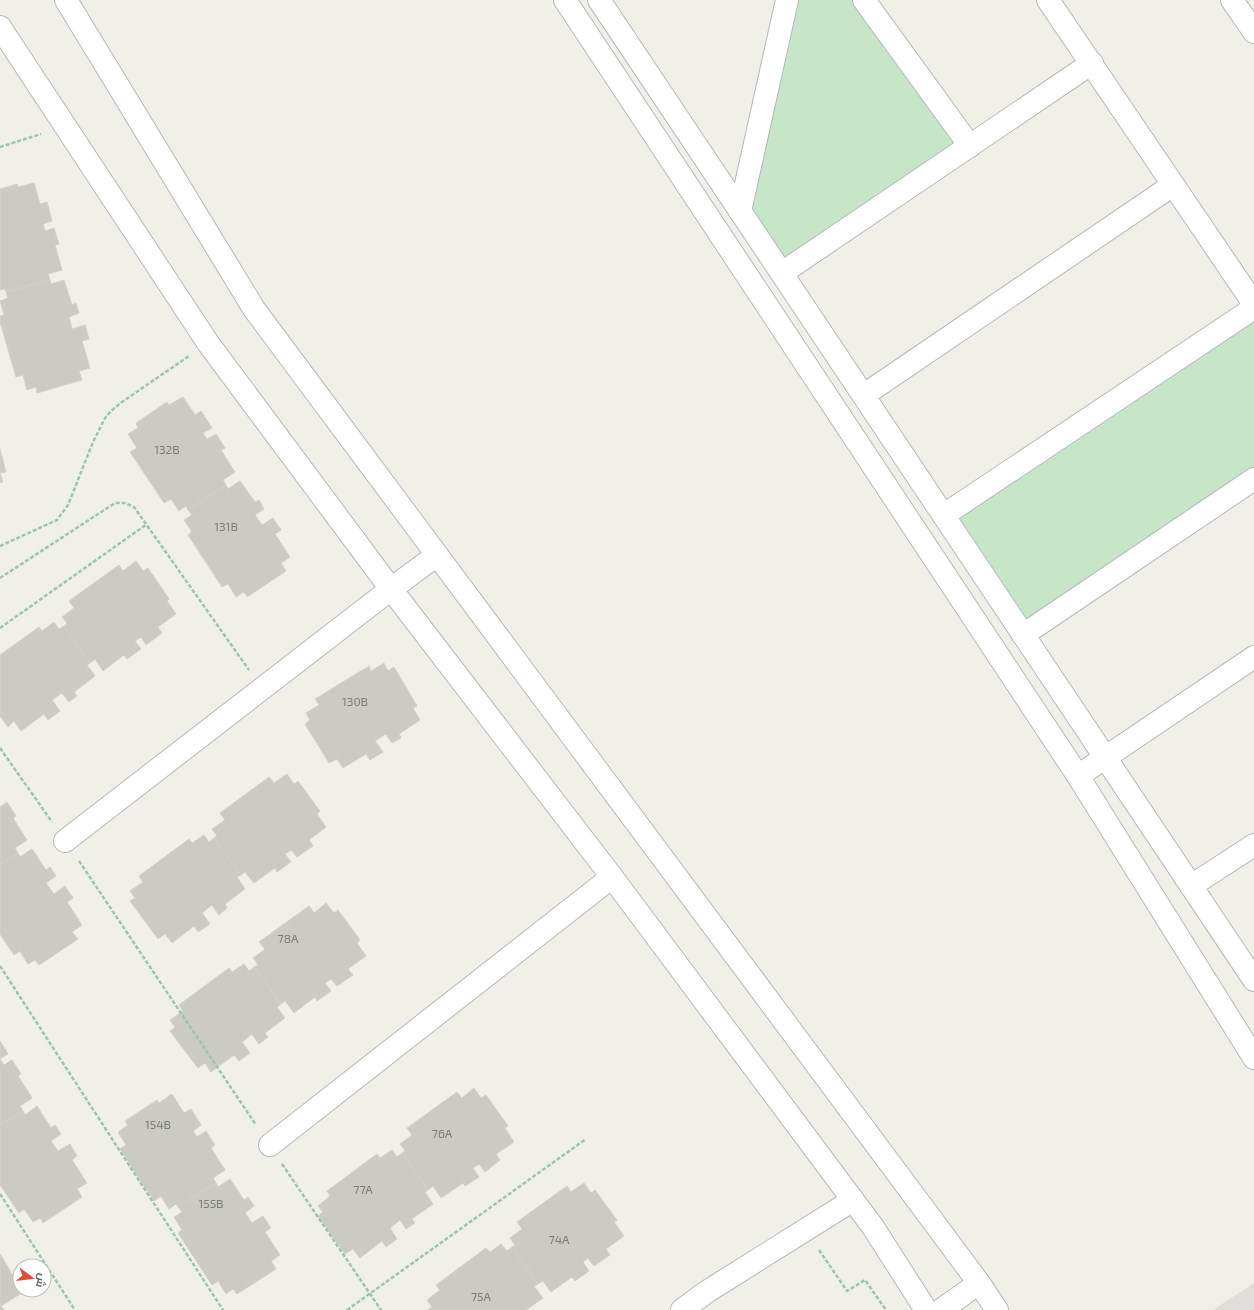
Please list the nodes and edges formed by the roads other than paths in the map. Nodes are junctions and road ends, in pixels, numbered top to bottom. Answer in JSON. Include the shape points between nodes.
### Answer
{"nodes":[{"id":1,"x":66,"y":0,"type":"edge"},
{"id":2,"x":565,"y":0,"type":"edge"},
{"id":3,"x":599,"y":0,"type":"edge"},
{"id":4,"x":787,"y":0,"type":"edge"},
{"id":5,"x":864,"y":0,"type":"edge"},
{"id":6,"x":1048,"y":0,"type":"edge"},
{"id":7,"x":1232,"y":0,"type":"edge"},
{"id":8,"x":0,"y":27,"type":"edge"},
{"id":9,"x":1254,"y":32,"type":"edge"},
{"id":10,"x":1092,"y":63,"type":"junction"},
{"id":11,"x":970,"y":146,"type":"junction"},
{"id":12,"x":1173,"y":185,"type":"junction"},
{"id":13,"x":740,"y":211,"type":"junction"},
{"id":14,"x":782,"y":273,"type":"junction"},
{"id":15,"x":1254,"y":304,"type":"edge"},
{"id":16,"x":1254,"y":308,"type":"edge"},
{"id":17,"x":864,"y":395,"type":"junction"},
{"id":18,"x":1254,"y":479,"type":"edge"},
{"id":19,"x":944,"y":515,"type":"junction"},
{"id":20,"x":437,"y":555,"type":"junction"},
{"id":21,"x":391,"y":589,"type":"junction"},
{"id":22,"x":1023,"y":635,"type":"junction"},
{"id":23,"x":1254,"y":657,"type":"edge"},
{"id":24,"x":1105,"y":758,"type":"junction"},
{"id":25,"x":1078,"y":776,"type":"junction"},
{"id":26,"x":65,"y":841,"type":"road end"},
{"id":27,"x":1254,"y":845,"type":"edge"},
{"id":28,"x":612,"y":877,"type":"junction"},
{"id":29,"x":1191,"y":886,"type":"junction"},
{"id":30,"x":1254,"y":980,"type":"edge"},
{"id":31,"x":1254,"y":1058,"type":"edge"},
{"id":32,"x":270,"y":1145,"type":"road end"},
{"id":33,"x":853,"y":1200,"type":"junction"},
{"id":34,"x":979,"y":1283,"type":"junction"},
{"id":35,"x":682,"y":1310,"type":"edge"},
{"id":36,"x":926,"y":1310,"type":"edge"},
{"id":37,"x":941,"y":1310,"type":"edge"},
{"id":38,"x":997,"y":1310,"type":"edge"}],
"edges":[{"from":1,"to":20,"type":"street","via":[[254,309]]},
{"from":2,"to":25,"type":"street"},
{"from":3,"to":13,"type":"street"},
{"from":4,"to":13,"type":"street"},
{"from":5,"to":11,"type":"street"},
{"from":6,"to":10,"type":"street"},
{"from":7,"to":9,"type":"street"},
{"from":8,"to":21,"type":"street","via":[[208,343]]},
{"from":10,"to":11,"type":"street"},
{"from":10,"to":12,"type":"street"},
{"from":11,"to":14,"type":"street"},
{"from":12,"to":15,"type":"street"},
{"from":12,"to":17,"type":"street"},
{"from":13,"to":14,"type":"street"},
{"from":14,"to":17,"type":"street"},
{"from":16,"to":19,"type":"street"},
{"from":17,"to":19,"type":"street"},
{"from":18,"to":22,"type":"street"},
{"from":19,"to":22,"type":"street"},
{"from":20,"to":21,"type":"street"},
{"from":20,"to":34,"type":"street"},
{"from":21,"to":26,"type":"street"},
{"from":21,"to":28,"type":"street"},
{"from":22,"to":24,"type":"street"},
{"from":23,"to":24,"type":"street"},
{"from":24,"to":25,"type":"street"},
{"from":24,"to":29,"type":"street"},
{"from":25,"to":31,"type":"street"},
{"from":27,"to":29,"type":"street"},
{"from":28,"to":32,"type":"street"},
{"from":28,"to":33,"type":"street"},
{"from":29,"to":30,"type":"street"},
{"from":33,"to":35,"type":"street"},
{"from":33,"to":36,"type":"street"},
{"from":34,"to":37,"type":"street"},
{"from":34,"to":38,"type":"street"}]}
